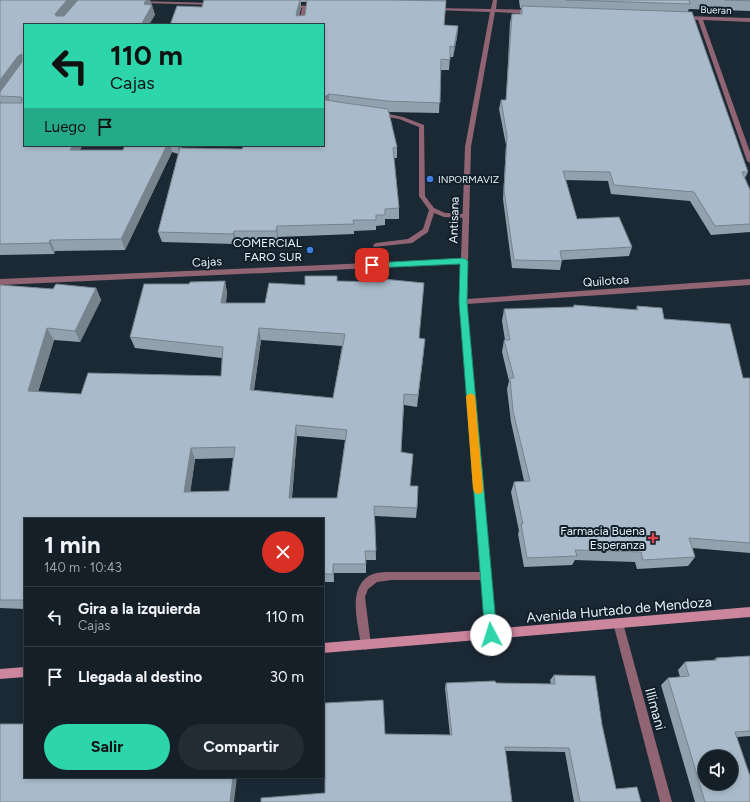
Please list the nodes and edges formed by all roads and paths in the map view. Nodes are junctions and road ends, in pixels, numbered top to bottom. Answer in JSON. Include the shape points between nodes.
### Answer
{"nodes":[{"id":1,"x":495,"y":0,"type":"edge"},
{"id":2,"x":133,"y":1,"type":"edge"},
{"id":3,"x":189,"y":1,"type":"edge"},
{"id":4,"x":220,"y":4,"type":"edge"},
{"id":5,"x":281,"y":6,"type":"edge"},
{"id":6,"x":305,"y":7,"type":"junction"},
{"id":7,"x":320,"y":7,"type":"edge"},
{"id":8,"x":427,"y":9,"type":"edge"},
{"id":9,"x":493,"y":10,"type":"junction"},
{"id":10,"x":538,"y":12,"type":"edge"},
{"id":11,"x":679,"y":18,"type":"edge"},
{"id":12,"x":700,"y":18,"type":"junction"},
{"id":13,"x":750,"y":20,"type":"edge"},
{"id":14,"x":301,"y":24,"type":"edge"},
{"id":15,"x":373,"y":113,"type":"edge"},
{"id":16,"x":747,"y":145,"type":"edge"},
{"id":17,"x":750,"y":161,"type":"edge"},
{"id":18,"x":432,"y":210,"type":"junction"},
{"id":19,"x":466,"y":216,"type":"junction"},
{"id":20,"x":376,"y":245,"type":"dead end"},
{"id":21,"x":464,"y":261,"type":"junction"},
{"id":22,"x":0,"y":282,"type":"edge"},
{"id":23,"x":750,"y":282,"type":"edge"},
{"id":24,"x":463,"y":302,"type":"junction"},
{"id":25,"x":485,"y":576,"type":"junction"},
{"id":26,"x":750,"y":612,"type":"edge"},
{"id":27,"x":618,"y":623,"type":"junction"},
{"id":28,"x":491,"y":635,"type":"junction"},
{"id":29,"x":366,"y":645,"type":"junction"},
{"id":30,"x":324,"y":648,"type":"edge"},
{"id":31,"x":24,"y":672,"type":"edge"},
{"id":32,"x":0,"y":674,"type":"edge"},
{"id":33,"x":666,"y":802,"type":"edge"}],
"edges":[{"from":1,"to":9,"type":"street","name":"Antisana"},
{"from":2,"to":3,"type":"street"},
{"from":3,"to":4,"type":"street"},
{"from":5,"to":6,"type":"street"},
{"from":6,"to":7,"type":"street"},
{"from":6,"to":14,"type":"street"},
{"from":8,"to":9,"type":"street"},
{"from":9,"to":10,"type":"street"},
{"from":9,"to":19,"type":"street","name":"Antisana","via":[[468,147]]},
{"from":11,"to":12,"type":"street","name":"Bueran"},
{"from":12,"to":13,"type":"street","name":"Bueran"},
{"from":12,"to":16,"type":"street"},
{"from":15,"to":18,"type":"street","via":[[396,115],[422,126],[422,196]]},
{"from":16,"to":17,"type":"street"},
{"from":18,"to":19,"type":"street","via":[[444,216]]},
{"from":18,"to":20,"type":"street","via":[[426,230],[410,241]]},
{"from":19,"to":21,"type":"street","name":"Antisana"},
{"from":21,"to":22,"type":"street","name":"Cajas"},
{"from":21,"to":24,"type":"street","name":"Antisana"},
{"from":23,"to":24,"type":"street","name":"Quilotoa"},
{"from":24,"to":25,"type":"street","name":"Antisana"},
{"from":25,"to":28,"type":"street","name":"Antisana"},
{"from":25,"to":29,"type":"street","via":[[375,578],[364,586],[360,597]]},
{"from":26,"to":27,"type":"main road","name":"Avenida Hurtado de Mendoza"},
{"from":27,"to":28,"type":"main road","name":"Avenida Hurtado de Mendoza"},
{"from":27,"to":33,"type":"street","name":"Illimani"},
{"from":28,"to":29,"type":"main road","name":"Avenida Hurtado de Mendoza"},
{"from":29,"to":30,"type":"main road","name":"Avenida Hurtado de Mendoza"},
{"from":31,"to":32,"type":"main road"}]}
